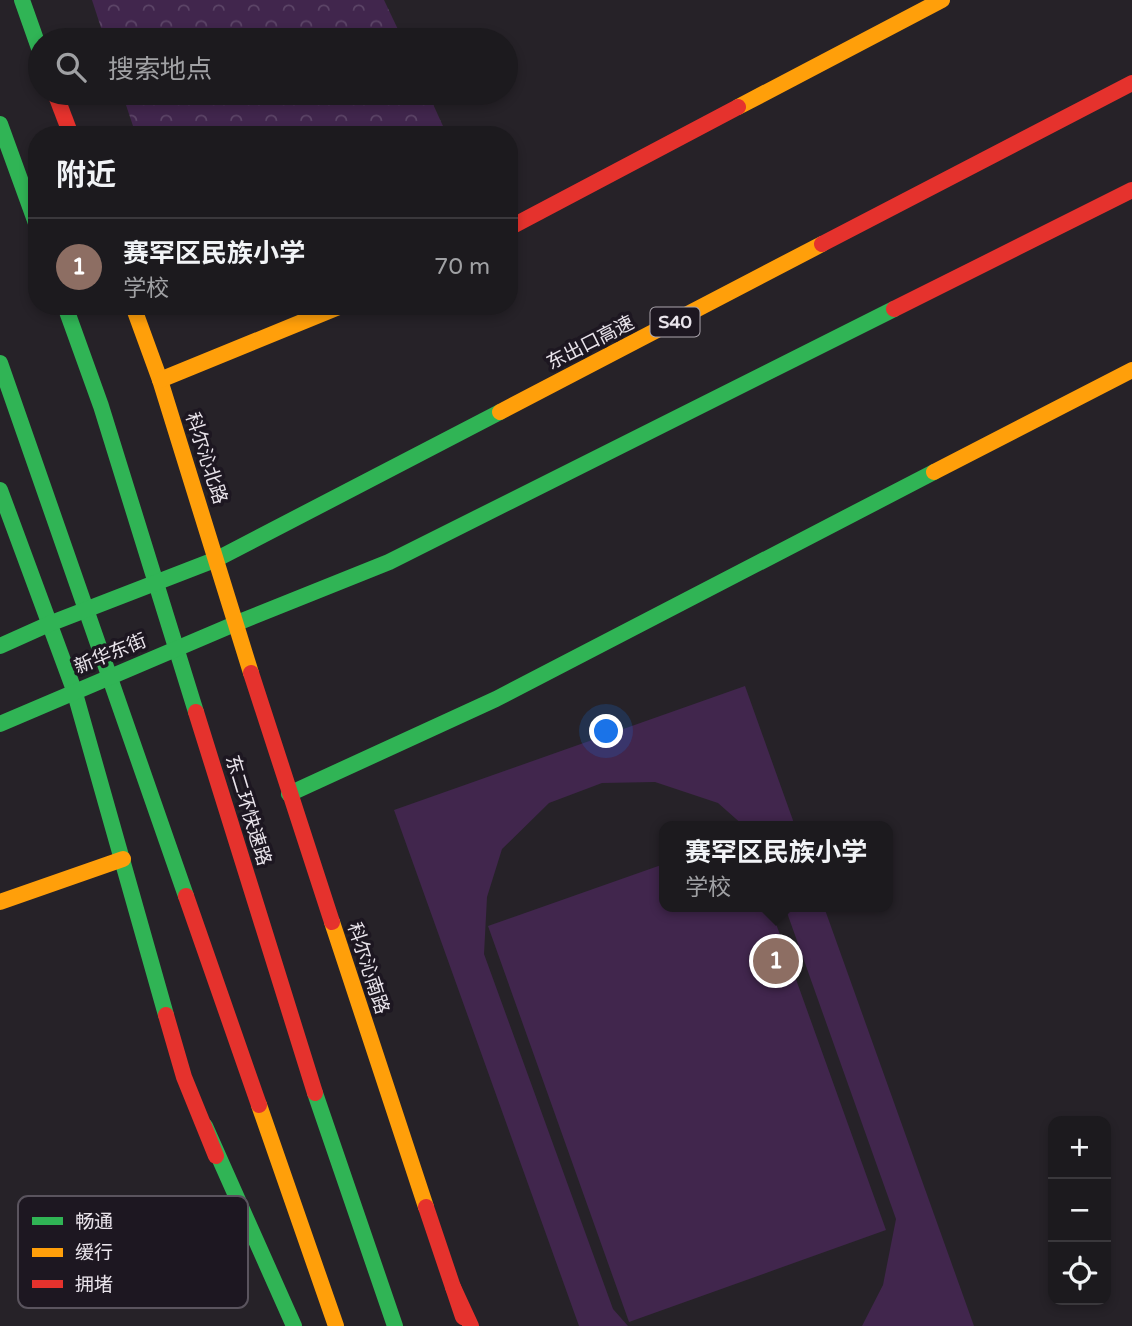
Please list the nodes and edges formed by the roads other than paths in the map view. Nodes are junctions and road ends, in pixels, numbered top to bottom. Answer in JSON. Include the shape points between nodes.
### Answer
{"nodes":[{"id":1,"x":22,"y":0,"type":"edge"},
{"id":2,"x":942,"y":0,"type":"edge"},
{"id":3,"x":32,"y":28,"type":"edge"},
{"id":4,"x":1132,"y":83,"type":"edge"},
{"id":5,"x":60,"y":105,"type":"edge"},
{"id":6,"x":0,"y":124,"type":"edge"},
{"id":7,"x":68,"y":126,"type":"edge"},
{"id":8,"x":1132,"y":190,"type":"edge"},
{"id":9,"x":28,"y":201,"type":"edge"},
{"id":10,"x":518,"y":223,"type":"edge"},
{"id":11,"x":68,"y":315,"type":"edge"},
{"id":12,"x":136,"y":315,"type":"edge"},
{"id":13,"x":319,"y":315,"type":"edge"},
{"id":14,"x":0,"y":363,"type":"edge"},
{"id":15,"x":1132,"y":370,"type":"edge"},
{"id":16,"x":160,"y":380,"type":"junction"},
{"id":17,"x":0,"y":490,"type":"edge"},
{"id":18,"x":217,"y":559,"type":"junction"},
{"id":19,"x":237,"y":623,"type":"junction"},
{"id":20,"x":49,"y":624,"type":"junction"},
{"id":21,"x":0,"y":646,"type":"edge"},
{"id":22,"x":74,"y":690,"type":"junction"},
{"id":23,"x":0,"y":724,"type":"edge"},
{"id":24,"x":289,"y":794,"type":"junction"},
{"id":25,"x":123,"y":859,"type":"junction"},
{"id":26,"x":0,"y":902,"type":"edge"},
{"id":27,"x":205,"y":1126,"type":"junction"},
{"id":28,"x":231,"y":1196,"type":"edge"},
{"id":29,"x":236,"y":1196,"type":"edge"},
{"id":30,"x":248,"y":1223,"type":"edge"},
{"id":31,"x":248,"y":1244,"type":"edge"},
{"id":32,"x":453,"y":1287,"type":"junction"},
{"id":33,"x":290,"y":1318,"type":"edge"},
{"id":34,"x":278,"y":1326,"type":"edge"},
{"id":35,"x":336,"y":1326,"type":"edge"},
{"id":36,"x":395,"y":1326,"type":"edge"},
{"id":37,"x":466,"y":1326,"type":"edge"},
{"id":38,"x":471,"y":1326,"type":"edge"}],
"edges":[{"from":1,"to":3,"type":"main road"},
{"from":2,"to":10,"type":"main road"},
{"from":4,"to":18,"type":"main road","name":"东出口高速","number":"S40"},
{"from":5,"to":7,"type":"main road"},
{"from":6,"to":9,"type":"main road"},
{"from":8,"to":19,"type":"main road","via":[[389,562]]},
{"from":11,"to":36,"type":"main road","name":"东二环快速路","via":[[101,406],[317,1099]]},
{"from":12,"to":16,"type":"main road","name":"科尔沁北路"},
{"from":13,"to":16,"type":"main road"},
{"from":14,"to":35,"type":"main road"},
{"from":15,"to":24,"type":"main road","via":[[496,699]]},
{"from":16,"to":18,"type":"main road","name":"科尔沁北路"},
{"from":17,"to":20,"type":"main road"},
{"from":18,"to":19,"type":"main road","name":"科尔沁北路"},
{"from":18,"to":20,"type":"main road"},
{"from":19,"to":22,"type":"main road","name":"新华东街"},
{"from":19,"to":24,"type":"main road","name":"科尔沁南路"},
{"from":20,"to":21,"type":"main road"},
{"from":20,"to":22,"type":"main road"},
{"from":22,"to":23,"type":"main road","name":"新华东街"},
{"from":22,"to":25,"type":"main road"},
{"from":24,"to":32,"type":"main road","name":"科尔沁南路"},
{"from":25,"to":26,"type":"main road"},
{"from":25,"to":27,"type":"main road","via":[[184,1077]]},
{"from":27,"to":28,"type":"main road"},
{"from":27,"to":29,"type":"main road"},
{"from":30,"to":33,"type":"main road"},
{"from":31,"to":34,"type":"main road"},
{"from":32,"to":37,"type":"main road","name":"科尔沁南路"},
{"from":32,"to":38,"type":"main road"}]}
